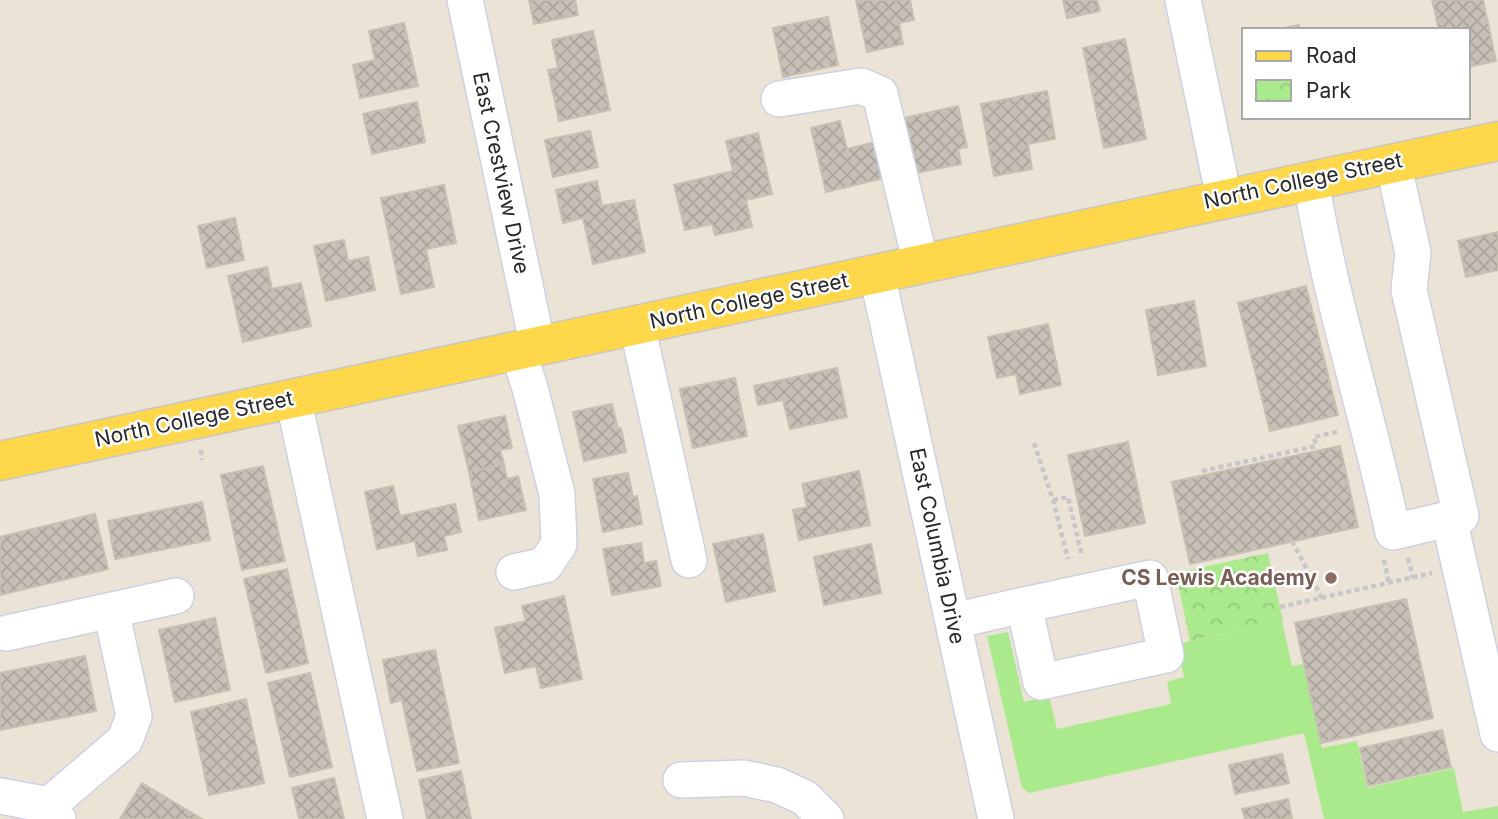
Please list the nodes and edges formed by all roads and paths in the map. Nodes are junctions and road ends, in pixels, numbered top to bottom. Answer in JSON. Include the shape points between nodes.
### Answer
{"nodes":[{"id":1,"x":465,"y":0,"type":"edge"},
{"id":2,"x":1183,"y":0,"type":"edge"},
{"id":3,"x":779,"y":99,"type":"dead end"},
{"id":4,"x":1498,"y":141,"type":"edge"},
{"id":5,"x":1393,"y":163,"type":"junction"},
{"id":6,"x":1311,"y":180,"type":"junction"},
{"id":7,"x":1224,"y":198,"type":"junction"},
{"id":8,"x":921,"y":264,"type":"junction"},
{"id":9,"x":877,"y":274,"type":"junction"},
{"id":10,"x":638,"y":325,"type":"junction"},
{"id":11,"x":528,"y":349,"type":"junction"},
{"id":12,"x":293,"y":398,"type":"junction"},
{"id":13,"x":1344,"y":431,"type":"dead end"},
{"id":14,"x":1034,"y":443,"type":"dead end"},
{"id":15,"x":0,"y":461,"type":"edge"},
{"id":16,"x":1202,"y":471,"type":"dead end"},
{"id":17,"x":1053,"y":500,"type":"junction"},
{"id":18,"x":1449,"y":519,"type":"junction"},
{"id":19,"x":1292,"y":541,"type":"dead end"},
{"id":20,"x":1082,"y":556,"type":"dead end"},
{"id":21,"x":1068,"y":559,"type":"dead end"},
{"id":22,"x":689,"y":560,"type":"dead end"},
{"id":23,"x":1460,"y":566,"type":"junction"},
{"id":24,"x":514,"y":572,"type":"dead end"},
{"id":25,"x":176,"y":596,"type":"dead end"},
{"id":26,"x":1322,"y":598,"type":"junction"},
{"id":27,"x":1024,"y":605,"type":"dead end"},
{"id":28,"x":1280,"y":607,"type":"dead end"},
{"id":29,"x":111,"y":610,"type":"junction"},
{"id":30,"x":953,"y":621,"type":"junction"},
{"id":31,"x":7,"y":633,"type":"dead end"},
{"id":32,"x":1498,"y":734,"type":"edge"},
{"id":33,"x":681,"y":780,"type":"dead end"},
{"id":34,"x":0,"y":796,"type":"edge"},
{"id":35,"x":51,"y":814,"type":"edge"},
{"id":36,"x":385,"y":819,"type":"edge"},
{"id":37,"x":826,"y":819,"type":"edge"},
{"id":38,"x":996,"y":819,"type":"edge"}],
"edges":[{"from":1,"to":11,"type":"street","name":"East Crestview Drive"},
{"from":2,"to":7,"type":"street"},
{"from":3,"to":8,"type":"street","via":[[861,86],[880,94]]},
{"from":4,"to":5,"type":"main road","name":"North College Street"},
{"from":5,"to":6,"type":"main road","name":"North College Street"},
{"from":5,"to":18,"type":"street","via":[[1413,253],[1409,290],[1461,516]]},
{"from":6,"to":7,"type":"main road","name":"North College Street"},
{"from":6,"to":18,"type":"street","via":[[1393,532]]},
{"from":7,"to":8,"type":"main road","name":"North College Street"},
{"from":8,"to":9,"type":"main road","name":"North College Street"},
{"from":9,"to":10,"type":"main road","name":"North College Street"},
{"from":9,"to":30,"type":"street","name":"East Columbia Drive"},
{"from":10,"to":11,"type":"main road","name":"North College Street"},
{"from":10,"to":22,"type":"street"},
{"from":11,"to":12,"type":"main road","name":"North College Street"},
{"from":11,"to":24,"type":"street","name":"East Crestview Drive","via":[[530,388],[557,494],[559,544],[545,565]]},
{"from":12,"to":15,"type":"main road","name":"North College Street"},
{"from":12,"to":36,"type":"street"},
{"from":13,"to":16,"type":"path","via":[[1314,437],[1316,446]]},
{"from":14,"to":17,"type":"path"},
{"from":17,"to":20,"type":"path","via":[[1068,497]]},
{"from":17,"to":21,"type":"path"},
{"from":18,"to":23,"type":"street"},
{"from":19,"to":26,"type":"path"},
{"from":23,"to":26,"type":"path"},
{"from":23,"to":32,"type":"street"},
{"from":25,"to":29,"type":"street"},
{"from":26,"to":28,"type":"path"},
{"from":27,"to":30,"type":"street"},
{"from":29,"to":31,"type":"street"},
{"from":29,"to":35,"type":"street","via":[[134,716],[125,740]]},
{"from":30,"to":38,"type":"street","name":"East Columbia Drive"},
{"from":33,"to":37,"type":"street","via":[[744,778],[777,785],[805,799]]},
{"from":34,"to":35,"type":"street"}]}
